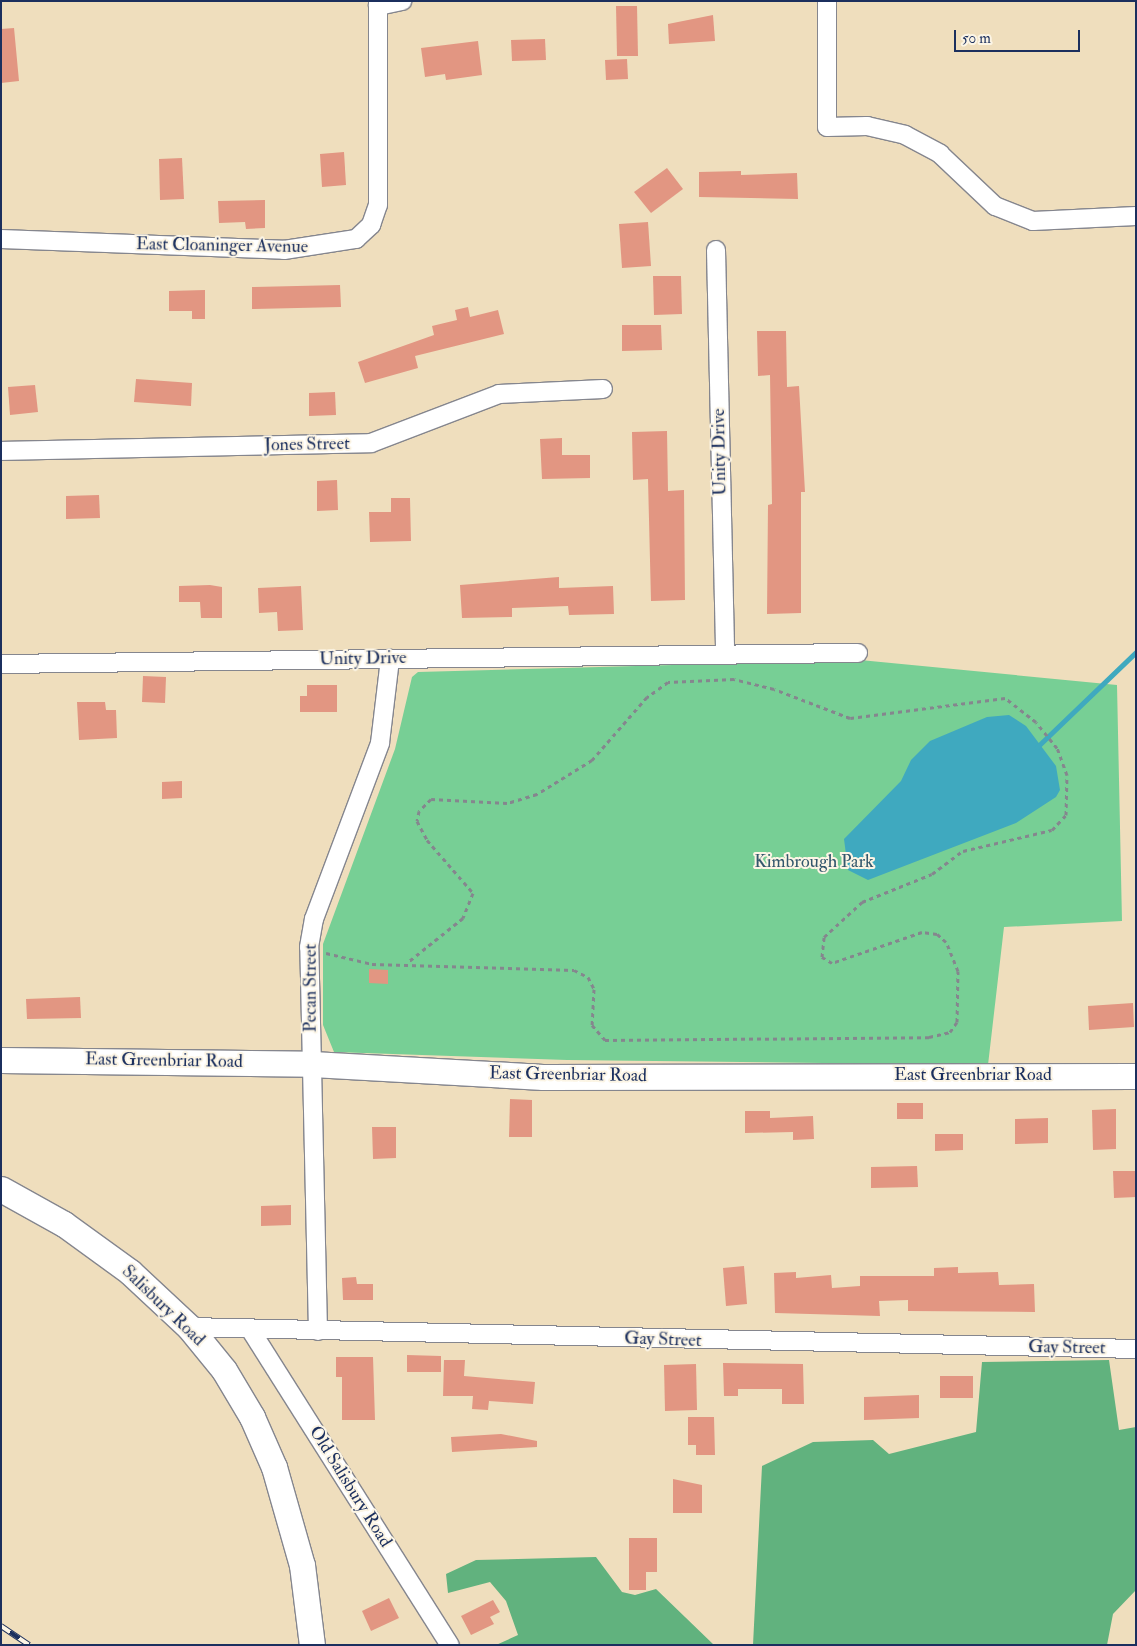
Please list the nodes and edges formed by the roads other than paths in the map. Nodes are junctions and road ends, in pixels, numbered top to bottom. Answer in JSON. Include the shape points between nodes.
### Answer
{"nodes":[{"id":1,"x":402,"y":1,"type":"edge"},
{"id":2,"x":827,"y":1,"type":"edge"},
{"id":3,"x":378,"y":4,"type":"edge"},
{"id":4,"x":1136,"y":216,"type":"edge"},
{"id":5,"x":1,"y":239,"type":"edge"},
{"id":6,"x":716,"y":250,"type":"dead end"},
{"id":7,"x":603,"y":389,"type":"dead end"},
{"id":8,"x":1,"y":450,"type":"edge"},
{"id":9,"x":858,"y":653,"type":"dead end"},
{"id":10,"x":725,"y":654,"type":"junction"},
{"id":11,"x":390,"y":659,"type":"junction"},
{"id":12,"x":1,"y":664,"type":"edge"},
{"id":13,"x":1,"y":1060,"type":"edge"},
{"id":14,"x":312,"y":1064,"type":"junction"},
{"id":15,"x":1136,"y":1076,"type":"edge"},
{"id":16,"x":1,"y":1189,"type":"edge"},
{"id":17,"x":189,"y":1327,"type":"junction"},
{"id":18,"x":250,"y":1329,"type":"junction"},
{"id":19,"x":318,"y":1331,"type":"junction"},
{"id":20,"x":1136,"y":1349,"type":"edge"},
{"id":21,"x":312,"y":1645,"type":"edge"},
{"id":22,"x":450,"y":1645,"type":"edge"}],
"edges":[{"from":1,"to":3,"type":"street","name":"East Cloaninger Avenue"},
{"from":2,"to":4,"type":"street","via":[[827,127],[867,126],[905,135],[940,154],[995,206],[1033,221]]},
{"from":3,"to":5,"type":"street","name":"East Cloaninger Avenue","via":[[378,205],[371,225],[356,239],[284,250]]},
{"from":6,"to":10,"type":"street","name":"Unity Drive"},
{"from":7,"to":8,"type":"street","name":"Jones Street","via":[[499,394],[371,443]]},
{"from":9,"to":10,"type":"street","name":"Unity Drive"},
{"from":10,"to":11,"type":"street","name":"Unity Drive"},
{"from":11,"to":12,"type":"street","name":"Unity Drive"},
{"from":11,"to":14,"type":"street","name":"Pecan Street","via":[[380,743],[314,919],[309,947]]},
{"from":13,"to":14,"type":"street","name":"East Greenbriar Road"},
{"from":14,"to":15,"type":"street","name":"East Greenbriar Road","via":[[543,1077]]},
{"from":14,"to":19,"type":"street","name":"Pecan Street"},
{"from":16,"to":17,"type":"street","name":"Salisbury Road","via":[[64,1224],[130,1272]]},
{"from":17,"to":18,"type":"street","name":"Gay Street"},
{"from":17,"to":21,"type":"street","name":"Salisbury Road","via":[[228,1378],[274,1467],[302,1565]]},
{"from":18,"to":19,"type":"street","name":"Gay Street"},
{"from":18,"to":22,"type":"street","name":"Old Salisbury Road"},
{"from":19,"to":20,"type":"street","name":"Gay Street"}]}
